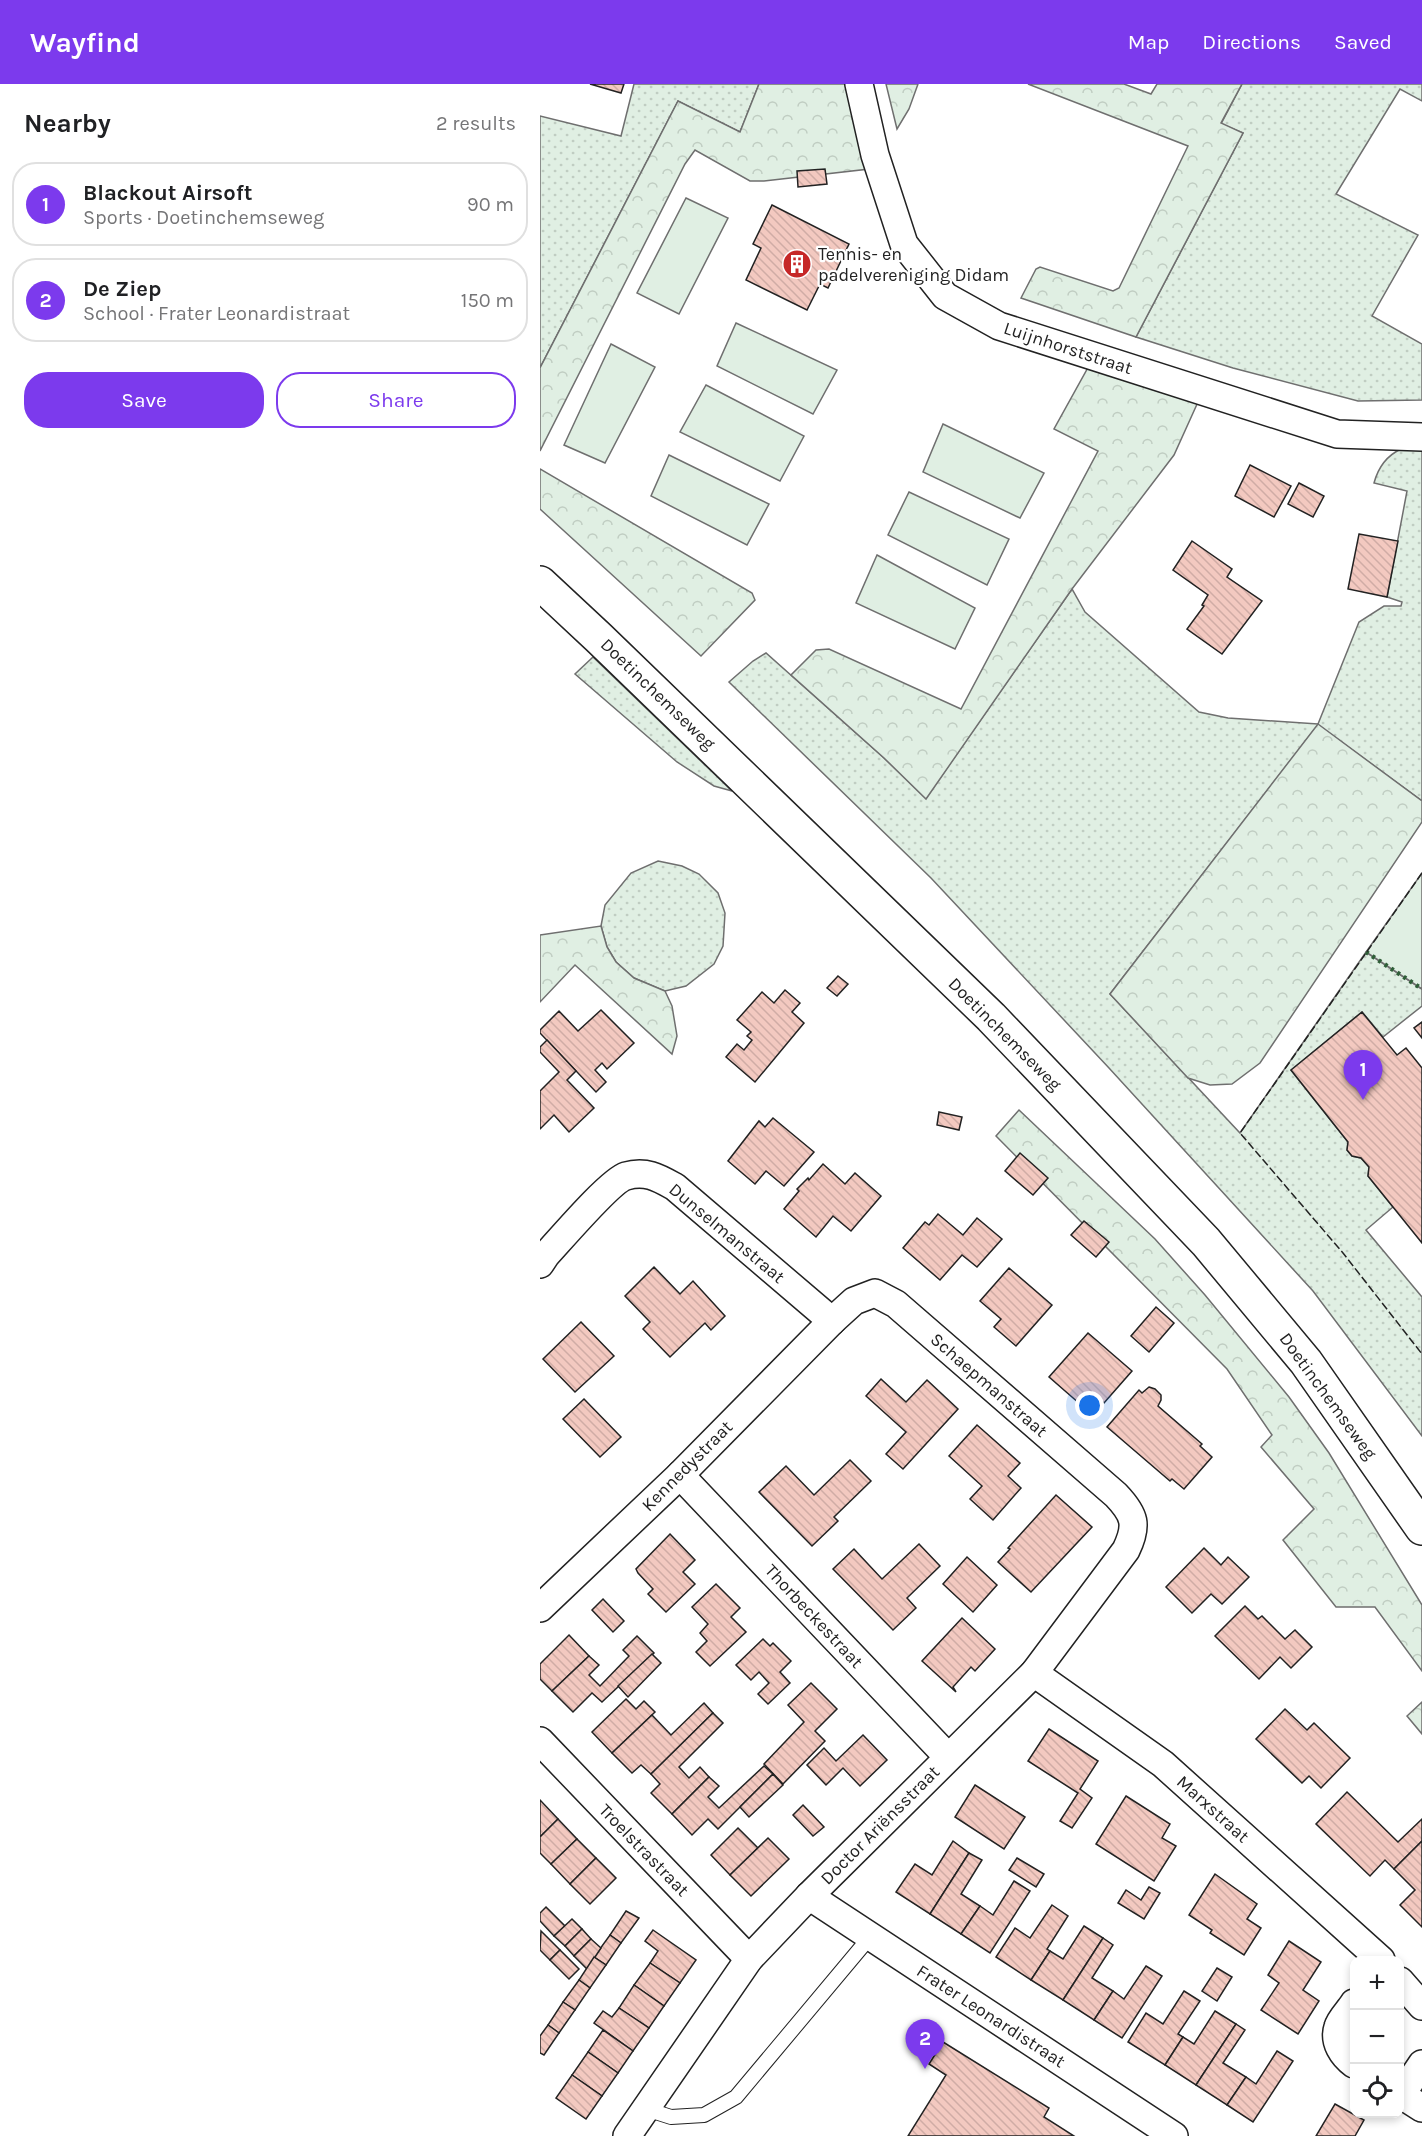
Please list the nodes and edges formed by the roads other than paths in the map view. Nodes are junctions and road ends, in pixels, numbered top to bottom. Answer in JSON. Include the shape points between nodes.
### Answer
{"nodes":[{"id":1,"x":859,"y":84,"type":"edge"},
{"id":2,"x":1422,"y":437,"type":"edge"},
{"id":3,"x":541,"y":586,"type":"edge"},
{"id":4,"x":540,"y":1264,"type":"edge"},
{"id":5,"x":831,"y":1321,"type":"junction"},
{"id":6,"x":680,"y":1475,"type":"junction"},
{"id":7,"x":1134,"y":1520,"type":"joint"},
{"id":8,"x":1422,"y":1528,"type":"edge"},
{"id":9,"x":540,"y":1608,"type":"edge"},
{"id":10,"x":1034,"y":1673,"type":"junction"},
{"id":11,"x":540,"y":1741,"type":"edge"},
{"id":12,"x":948,"y":1757,"type":"junction"},
{"id":13,"x":809,"y":1896,"type":"junction"},
{"id":14,"x":870,"y":1937,"type":"junction"},
{"id":15,"x":1377,"y":1956,"type":"edge"},
{"id":16,"x":749,"y":1959,"type":"junction"},
{"id":17,"x":1404,"y":1986,"type":"edge"},
{"id":18,"x":1422,"y":2006,"type":"edge"},
{"id":19,"x":1350,"y":2009,"type":"edge"},
{"id":20,"x":1350,"y":2061,"type":"edge"},
{"id":21,"x":1422,"y":2064,"type":"edge"},
{"id":22,"x":1408,"y":2099,"type":"edge"},
{"id":23,"x":646,"y":2109,"type":"junction"},
{"id":24,"x":627,"y":2136,"type":"edge"},
{"id":25,"x":1174,"y":2136,"type":"edge"}],
"edges":[{"from":1,"to":2,"type":"street","name":"Luijnhorststraat","via":[[875,155],[904,244],[945,296],[999,326],[1337,434]]},
{"from":3,"to":8,"type":"main road","name":"Doetinchemseweg","via":[[991,1017],[1206,1242],[1306,1362]]},
{"from":4,"to":5,"type":"street","name":"Dunselmanstraat","via":[[612,1186],[626,1176],[654,1175],[675,1187]]},
{"from":5,"to":6,"type":"street","name":"Kennedystraat"},
{"from":5,"to":7,"type":"street","name":"Schaepmanstraat","via":[[854,1301],[875,1293],[896,1304],[1116,1495]]},
{"from":6,"to":9,"type":"street","name":"Kennedystraat"},
{"from":6,"to":12,"type":"street","name":"Thorbeckestraat"},
{"from":7,"to":10,"type":"street","name":"Doctor Ariënsstraat","via":[[1126,1550]]},
{"from":10,"to":12,"type":"street","name":"Doctor Ariënsstraat"},
{"from":10,"to":15,"type":"street","name":"Marxstraat","via":[[1163,1764]]},
{"from":11,"to":16,"type":"street","name":"Troelstrastraat"},
{"from":12,"to":13,"type":"street","name":"Doctor Ariënsstraat"},
{"from":13,"to":14,"type":"street","name":"Frater Leonardistraat"},
{"from":13,"to":16,"type":"street","name":"Doctor Ariënsstraat"},
{"from":14,"to":23,"type":"lane","via":[[736,2097],[704,2115],[671,2117]]},
{"from":14,"to":25,"type":"street","name":"Frater Leonardistraat"},
{"from":16,"to":23,"type":"street","name":"Doctor Ariënsstraat"},
{"from":17,"to":18,"type":"street"},
{"from":19,"to":20,"type":"street","via":[[1338,2027],[1338,2043]]},
{"from":21,"to":22,"type":"street"},
{"from":23,"to":24,"type":"street","name":"Doctor Ariënsstraat"}]}
